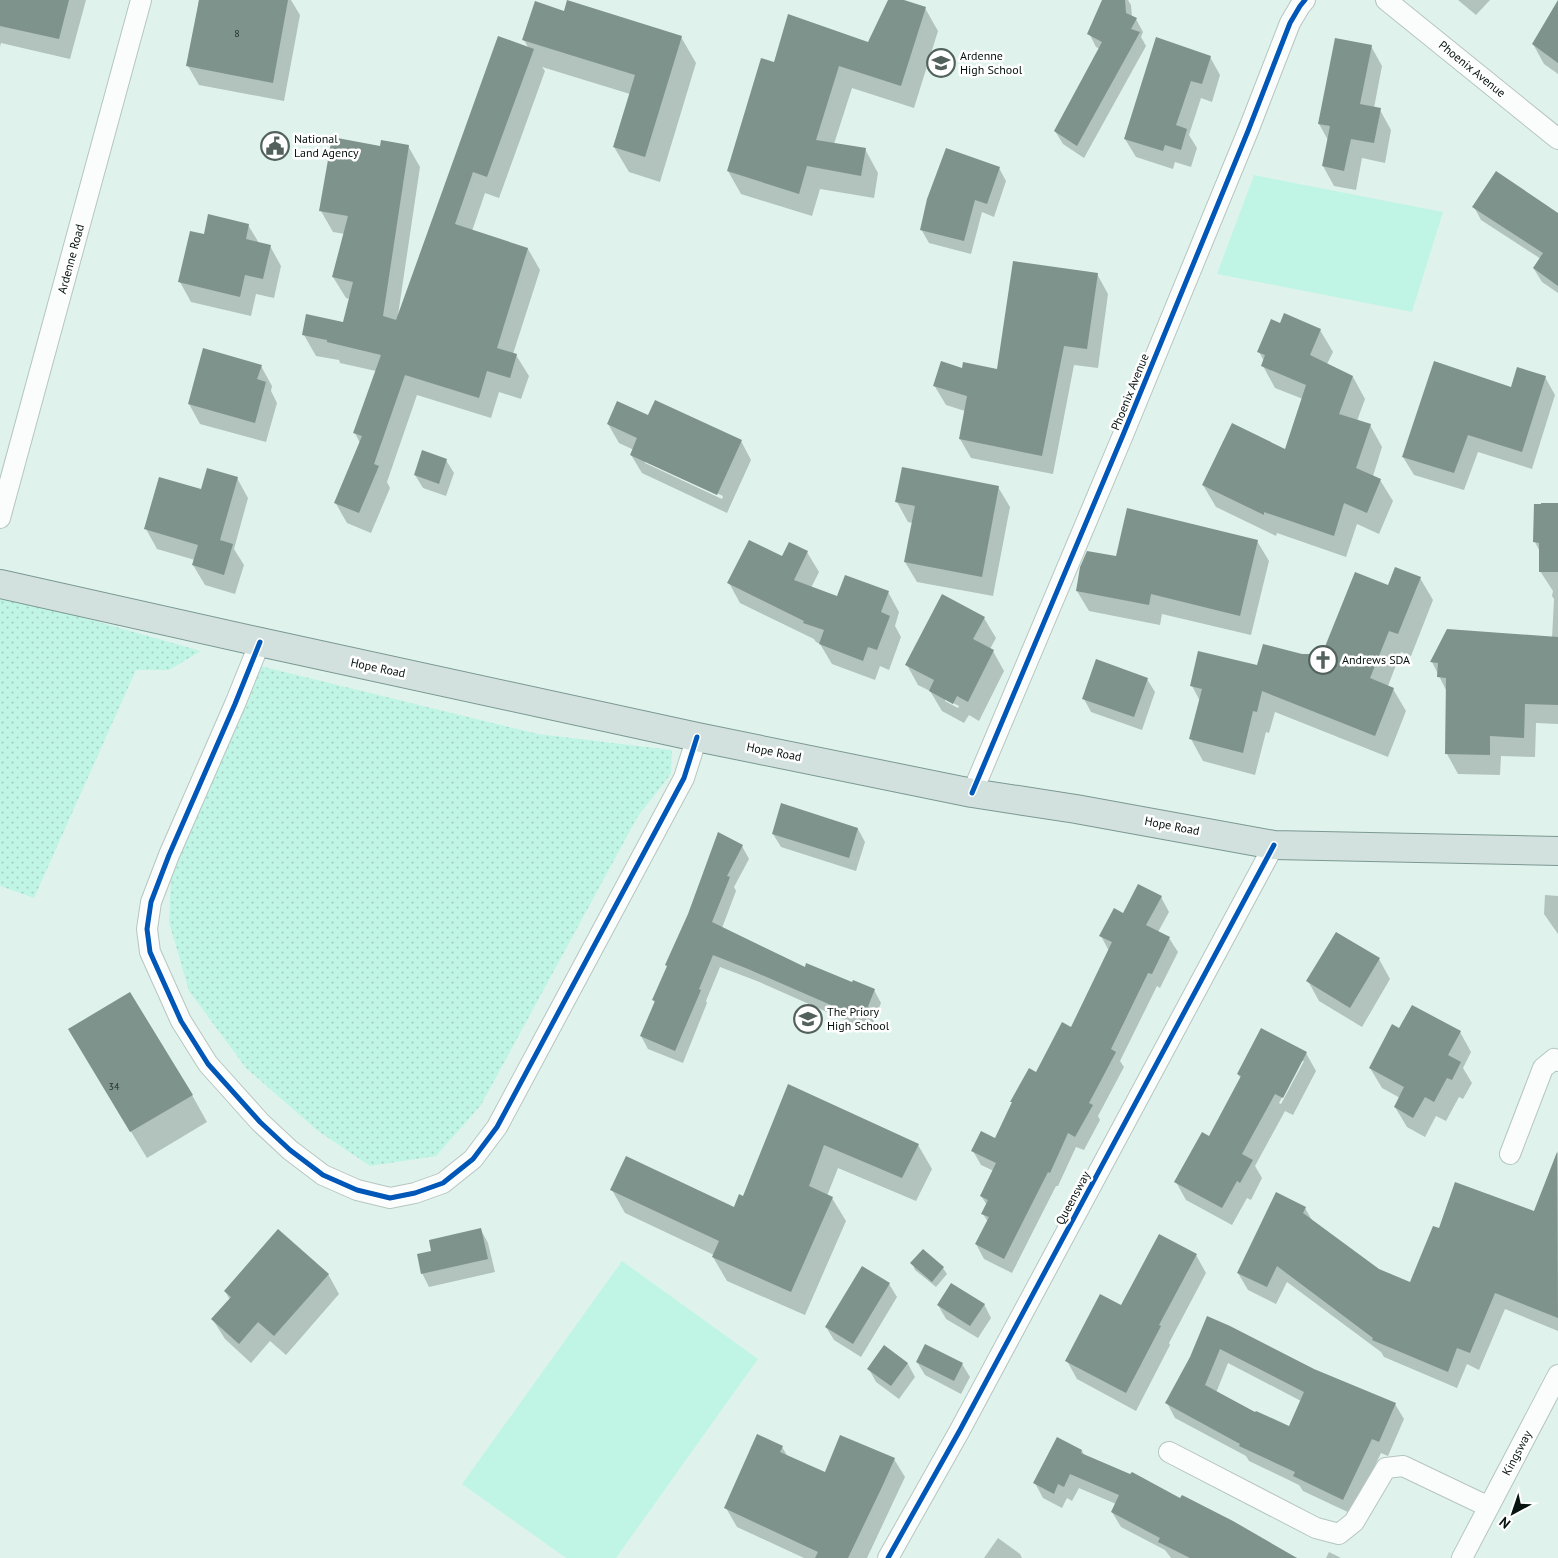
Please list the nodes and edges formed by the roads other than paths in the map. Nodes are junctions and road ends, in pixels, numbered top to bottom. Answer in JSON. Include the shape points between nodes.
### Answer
{"nodes":[{"id":1,"x":140,"y":0,"type":"edge"},
{"id":2,"x":1306,"y":0,"type":"edge"},
{"id":3,"x":1386,"y":0,"type":"edge"},
{"id":4,"x":1558,"y":139,"type":"edge"},
{"id":5,"x":0,"y":518,"type":"edge"},
{"id":6,"x":0,"y":584,"type":"edge"},
{"id":7,"x":260,"y":642,"type":"junction"},
{"id":8,"x":697,"y":737,"type":"junction"},
{"id":9,"x":972,"y":793,"type":"junction"},
{"id":10,"x":1274,"y":846,"type":"junction"},
{"id":11,"x":1558,"y":850,"type":"edge"},
{"id":12,"x":1558,"y":1061,"type":"edge"},
{"id":13,"x":1510,"y":1154,"type":"dead end"},
{"id":14,"x":1558,"y":1374,"type":"edge"},
{"id":15,"x":1169,"y":1452,"type":"dead end"},
{"id":16,"x":1489,"y":1507,"type":"junction"},
{"id":17,"x":888,"y":1558,"type":"edge"},
{"id":18,"x":1462,"y":1558,"type":"edge"}],
"edges":[{"from":1,"to":5,"type":"street","name":"Ardenne Road"},
{"from":2,"to":9,"type":"street","name":"Phoenix Avenue","via":[[1290,23],[1245,140]]},
{"from":3,"to":4,"type":"street","name":"Phoenix Avenue"},
{"from":6,"to":7,"type":"main road","name":"Hope Road"},
{"from":7,"to":8,"type":"main road","name":"Hope Road"},
{"from":7,"to":8,"type":"street","via":[[151,902],[147,929],[150,952],[180,1021],[203,1057],[260,1122],[323,1175],[357,1190],[390,1198],[443,1182],[473,1159],[496,1127],[684,778]]},
{"from":8,"to":9,"type":"main road","name":"Hope Road"},
{"from":9,"to":10,"type":"main road","name":"Hope Road","via":[[1091,811]]},
{"from":10,"to":11,"type":"main road","name":"Hope Road"},
{"from":10,"to":17,"type":"street","name":"Queensway"},
{"from":12,"to":13,"type":"street","via":[[1554,1059],[1543,1068]]},
{"from":14,"to":16,"type":"street","name":"Kingsway"},
{"from":15,"to":16,"type":"street","via":[[1316,1528],[1339,1534],[1354,1522],[1386,1468],[1403,1466]]},
{"from":16,"to":18,"type":"street","name":"Kingsway"}]}
